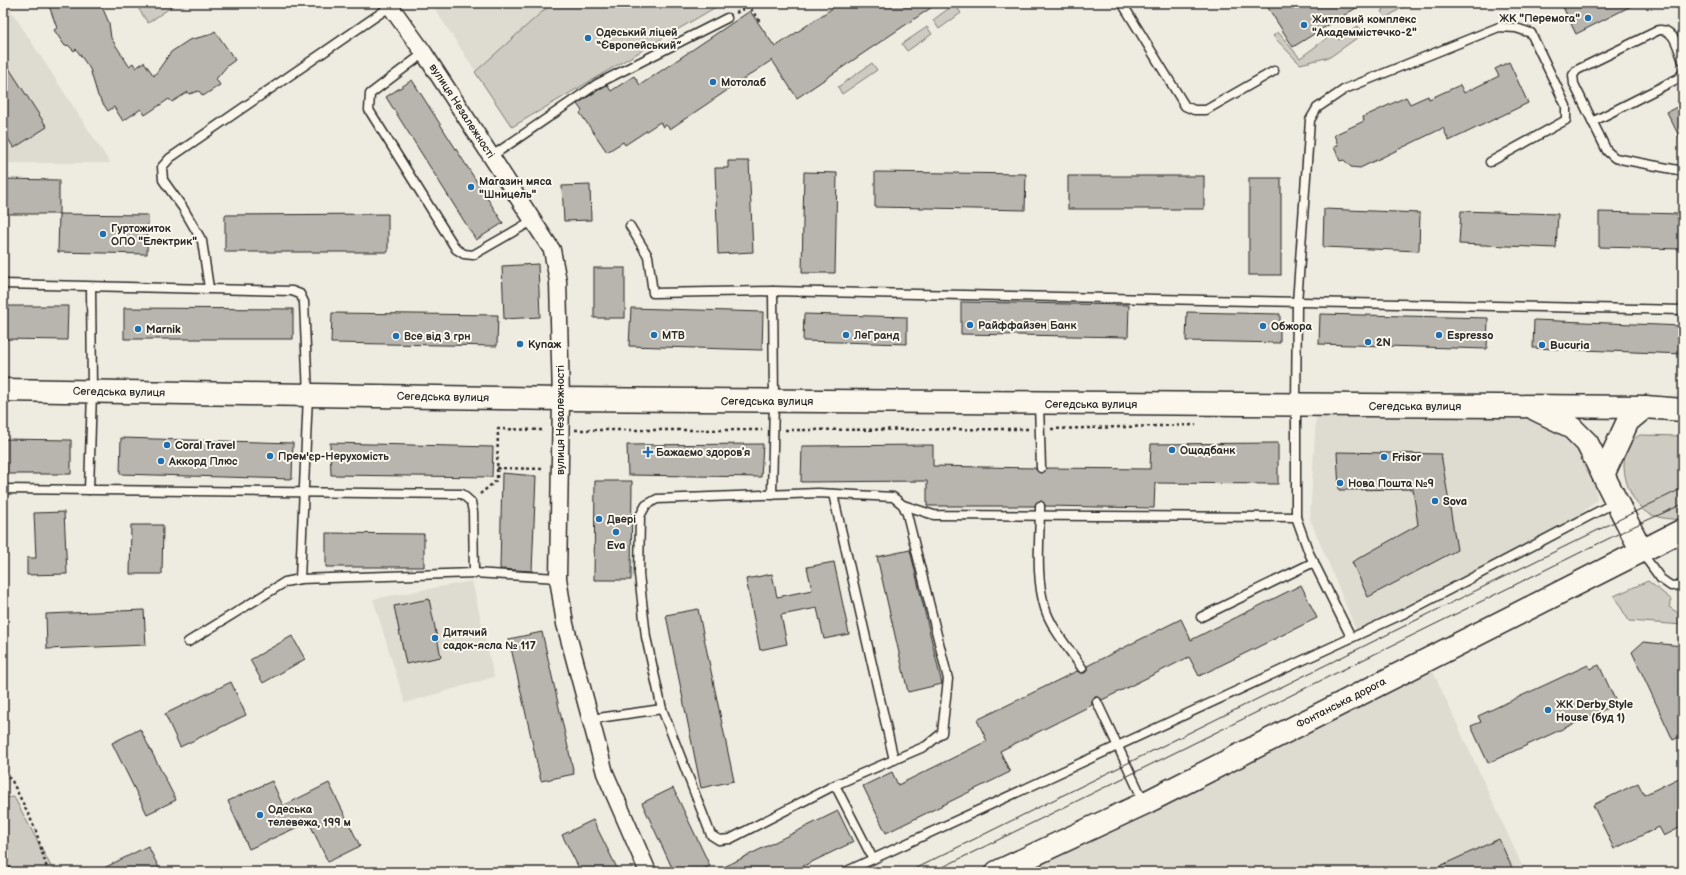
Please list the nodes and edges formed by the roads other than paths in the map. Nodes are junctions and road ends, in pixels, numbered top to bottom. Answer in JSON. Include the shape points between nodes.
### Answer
{"nodes":[{"id":1,"x":1122,"y":3,"type":"edge"},
{"id":2,"x":390,"y":5,"type":"edge"},
{"id":3,"x":727,"y":18,"type":"road end"},
{"id":4,"x":424,"y":53,"type":"junction"},
{"id":5,"x":1683,"y":61,"type":"edge"},
{"id":6,"x":1274,"y":71,"type":"dead end"},
{"id":7,"x":1683,"y":72,"type":"edge"},
{"id":8,"x":1592,"y":122,"type":"junction"},
{"id":9,"x":492,"y":156,"type":"junction"},
{"id":10,"x":1490,"y":162,"type":"dead end"},
{"id":11,"x":1683,"y":171,"type":"edge"},
{"id":12,"x":532,"y":221,"type":"junction"},
{"id":13,"x":630,"y":226,"type":"dead end"},
{"id":14,"x":3,"y":284,"type":"edge"},
{"id":15,"x":92,"y":286,"type":"junction"},
{"id":16,"x":209,"y":288,"type":"junction"},
{"id":17,"x":773,"y":291,"type":"junction"},
{"id":18,"x":1297,"y":303,"type":"junction"},
{"id":19,"x":1683,"y":310,"type":"edge"},
{"id":20,"x":3,"y":390,"type":"edge"},
{"id":21,"x":92,"y":391,"type":"junction"},
{"id":22,"x":308,"y":395,"type":"junction"},
{"id":23,"x":561,"y":399,"type":"junction"},
{"id":24,"x":774,"y":401,"type":"junction"},
{"id":25,"x":1039,"y":403,"type":"junction"},
{"id":26,"x":1296,"y":405,"type":"junction"},
{"id":27,"x":1531,"y":407,"type":"junction"},
{"id":28,"x":1645,"y":407,"type":"junction"},
{"id":29,"x":1683,"y":410,"type":"edge"},
{"id":30,"x":1041,"y":468,"type":"dead end"},
{"id":31,"x":1603,"y":475,"type":"junction"},
{"id":32,"x":3,"y":489,"type":"edge"},
{"id":33,"x":89,"y":490,"type":"junction"},
{"id":34,"x":303,"y":493,"type":"junction"},
{"id":35,"x":833,"y":494,"type":"junction"},
{"id":36,"x":772,"y":495,"type":"junction"},
{"id":37,"x":1616,"y":501,"type":"junction"},
{"id":38,"x":903,"y":505,"type":"junction"},
{"id":39,"x":1040,"y":506,"type":"dead end"},
{"id":40,"x":1040,"y":516,"type":"junction"},
{"id":41,"x":1296,"y":517,"type":"junction"},
{"id":42,"x":1683,"y":530,"type":"edge"},
{"id":43,"x":1641,"y":550,"type":"junction"},
{"id":44,"x":1314,"y":562,"type":"junction"},
{"id":45,"x":474,"y":573,"type":"junction"},
{"id":46,"x":558,"y":578,"type":"junction"},
{"id":47,"x":300,"y":579,"type":"junction"},
{"id":48,"x":1683,"y":585,"type":"edge"},
{"id":49,"x":1671,"y":586,"type":"junction"},
{"id":50,"x":1683,"y":592,"type":"edge"},
{"id":51,"x":1201,"y":618,"type":"dead end"},
{"id":52,"x":1351,"y":637,"type":"junction"},
{"id":53,"x":188,"y":642,"type":"dead end"},
{"id":54,"x":1082,"y":668,"type":"dead end"},
{"id":55,"x":1097,"y":702,"type":"dead end"},
{"id":56,"x":662,"y":709,"type":"junction"},
{"id":57,"x":591,"y":719,"type":"junction"},
{"id":58,"x":1118,"y":745,"type":"junction"},
{"id":59,"x":894,"y":760,"type":"junction"},
{"id":60,"x":835,"y":785,"type":"junction"},
{"id":61,"x":1145,"y":803,"type":"junction"},
{"id":62,"x":874,"y":859,"type":"junction"},
{"id":63,"x":648,"y":872,"type":"edge"},
{"id":64,"x":846,"y":872,"type":"edge"},
{"id":65,"x":997,"y":872,"type":"edge"}],
"edges":[{"from":1,"to":6,"type":"lane","via":[[1185,106],[1194,110],[1206,110]]},
{"from":2,"to":4,"type":"street","name":"вулиця Незалежності"},
{"from":2,"to":16,"type":"lane","via":[[170,158],[162,167],[163,180],[202,241]]},
{"from":3,"to":9,"type":"lane","via":[[597,84]]},
{"from":4,"to":9,"type":"street","name":"вулиця Незалежності"},
{"from":4,"to":12,"type":"lane","via":[[370,94],[369,110],[456,249],[464,254],[473,255]]},
{"from":5,"to":8,"type":"lane","via":[[1672,33],[1659,30],[1577,70],[1573,75],[1574,84]]},
{"from":7,"to":8,"type":"lane","via":[[1679,78]]},
{"from":8,"to":11,"type":"lane","via":[[1607,152],[1615,158]]},
{"from":9,"to":12,"type":"street","name":"вулиця Незалежності"},
{"from":10,"to":18,"type":"lane","via":[[1566,120],[1566,106],[1531,33],[1516,28],[1499,27],[1345,89],[1317,108],[1310,120]]},
{"from":12,"to":23,"type":"street","name":"вулиця Незалежності","via":[[552,250],[558,281]]},
{"from":13,"to":17,"type":"lane","via":[[648,256],[653,293]]},
{"from":14,"to":15,"type":"lane"},
{"from":15,"to":16,"type":"lane"},
{"from":15,"to":21,"type":"lane"},
{"from":16,"to":22,"type":"lane","via":[[292,291],[300,294],[304,302]]},
{"from":17,"to":18,"type":"lane"},
{"from":17,"to":24,"type":"lane"},
{"from":18,"to":19,"type":"lane"},
{"from":18,"to":26,"type":"lane"},
{"from":20,"to":21,"type":"main road","name":"Сегедська вулиця"},
{"from":21,"to":22,"type":"main road","name":"Сегедська вулиця"},
{"from":21,"to":33,"type":"lane"},
{"from":22,"to":23,"type":"main road","name":"Сегедська вулиця"},
{"from":22,"to":34,"type":"lane"},
{"from":23,"to":24,"type":"main road","name":"Сегедська вулиця"},
{"from":23,"to":46,"type":"street","name":"вулиця Незалежності"},
{"from":24,"to":25,"type":"main road","name":"Сегедська вулиця"},
{"from":24,"to":36,"type":"lane"},
{"from":25,"to":26,"type":"main road","name":"Сегедська вулиця"},
{"from":25,"to":30,"type":"lane"},
{"from":26,"to":27,"type":"main road","name":"Сегедська вулиця"},
{"from":26,"to":41,"type":"lane"},
{"from":27,"to":28,"type":"main road","name":"Сегедська вулиця"},
{"from":27,"to":31,"type":"main road","name":"Сегедська вулиця","via":[[1570,426],[1587,443]]},
{"from":28,"to":29,"type":"main road","name":"Сегедська вулиця"},
{"from":28,"to":31,"type":"main road","via":[[1628,420]]},
{"from":31,"to":37,"type":"main road","name":"Сегедська вулиця"},
{"from":32,"to":33,"type":"lane"},
{"from":33,"to":34,"type":"lane"},
{"from":34,"to":45,"type":"lane","via":[[462,494],[471,502],[473,512]]},
{"from":34,"to":47,"type":"lane"},
{"from":35,"to":36,"type":"lane"},
{"from":35,"to":38,"type":"lane","via":[[892,497]]},
{"from":35,"to":59,"type":"lane"},
{"from":36,"to":56,"type":"lane","via":[[657,499],[646,505],[640,516],[639,574],[645,629]]},
{"from":37,"to":43,"type":"main road","name":"Сегедська вулиця"},
{"from":37,"to":52,"type":"lane","via":[[1405,613]]},
{"from":38,"to":40,"type":"lane","via":[[934,515]]},
{"from":38,"to":59,"type":"lane","via":[[948,679],[942,733],[926,746]]},
{"from":39,"to":40,"type":"lane"},
{"from":40,"to":41,"type":"lane"},
{"from":40,"to":54,"type":"lane","via":[[1039,570],[1045,609]]},
{"from":41,"to":44,"type":"lane"},
{"from":42,"to":43,"type":"main road","name":"Фонтанська дорога"},
{"from":43,"to":49,"type":"lane","via":[[1661,578]]},
{"from":43,"to":61,"type":"main road","name":"Фонтанська дорога"},
{"from":44,"to":51,"type":"lane"},
{"from":44,"to":52,"type":"lane"},
{"from":45,"to":46,"type":"lane"},
{"from":45,"to":47,"type":"lane"},
{"from":46,"to":57,"type":"street","name":"вулиця Незалежності","via":[[565,624]]},
{"from":47,"to":53,"type":"lane","via":[[285,582]]},
{"from":48,"to":49,"type":"lane"},
{"from":49,"to":50,"type":"lane"},
{"from":52,"to":58,"type":"lane"},
{"from":55,"to":58,"type":"lane"},
{"from":56,"to":57,"type":"lane"},
{"from":56,"to":60,"type":"lane","via":[[711,835],[719,840],[730,839]]},
{"from":57,"to":63,"type":"street","name":"вулиця Незалежності","via":[[605,773]]},
{"from":58,"to":61,"type":"lane"},
{"from":58,"to":62,"type":"lane"},
{"from":59,"to":60,"type":"lane"},
{"from":60,"to":62,"type":"lane"},
{"from":61,"to":65,"type":"main road","name":"Фонтанська дорога"},
{"from":62,"to":64,"type":"lane"}]}
